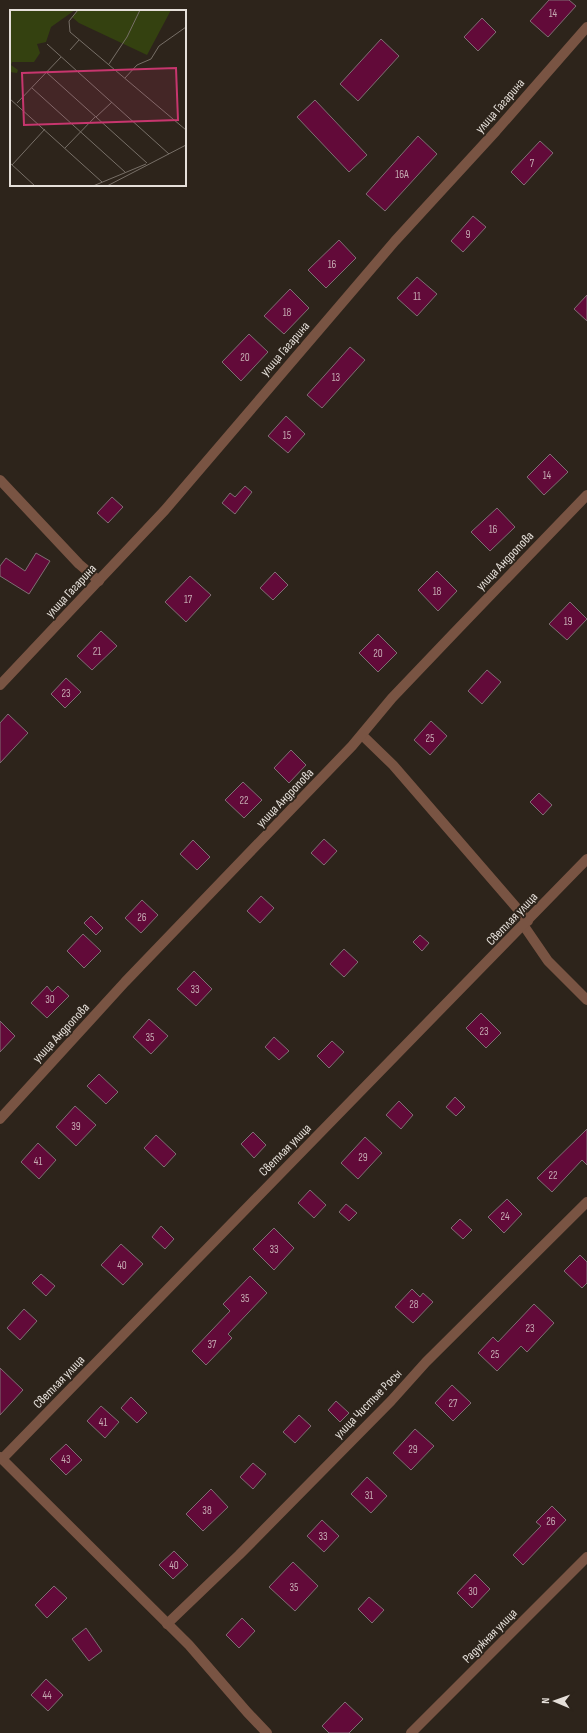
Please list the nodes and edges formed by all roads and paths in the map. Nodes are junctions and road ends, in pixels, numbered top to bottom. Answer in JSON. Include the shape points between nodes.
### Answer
{"nodes":[{"id":1,"x":587,"y":26,"type":"edge"},
{"id":2,"x":0,"y":480,"type":"edge"},
{"id":3,"x":587,"y":495,"type":"edge"},
{"id":4,"x":99,"y":581,"type":"junction"},
{"id":5,"x":0,"y":686,"type":"edge"},
{"id":6,"x":362,"y":735,"type":"junction"},
{"id":7,"x":587,"y":859,"type":"edge"},
{"id":8,"x":526,"y":923,"type":"junction"},
{"id":9,"x":587,"y":1000,"type":"edge"},
{"id":10,"x":0,"y":1119,"type":"edge"},
{"id":11,"x":587,"y":1202,"type":"edge"},
{"id":12,"x":1,"y":1458,"type":"edge"},
{"id":13,"x":587,"y":1557,"type":"edge"},
{"id":14,"x":167,"y":1624,"type":"junction"},
{"id":15,"x":267,"y":1733,"type":"edge"},
{"id":16,"x":411,"y":1733,"type":"edge"}],
"edges":[{"from":1,"to":4,"type":"street","name":"улица Гагарина","via":[[496,131],[395,241],[168,506]]},
{"from":2,"to":4,"type":"street","via":[[79,564]]},
{"from":3,"to":6,"type":"street","name":"улица Андропова","via":[[392,698]]},
{"from":4,"to":5,"type":"street","name":"улица Гагарина"},
{"from":6,"to":8,"type":"street","via":[[393,766]]},
{"from":6,"to":10,"type":"street","name":"улица Андропова","via":[[125,982]]},
{"from":7,"to":8,"type":"street","name":"Светлая улица"},
{"from":8,"to":9,"type":"street","via":[[548,961]]},
{"from":8,"to":12,"type":"street","name":"Светлая улица"},
{"from":11,"to":14,"type":"street","name":"улица Чистые Росы","via":[[426,1362],[391,1401],[239,1555]]},
{"from":12,"to":14,"type":"street"},
{"from":13,"to":16,"type":"street","name":"Радужная улица"},
{"from":14,"to":15,"type":"street","via":[[189,1645]]}]}
